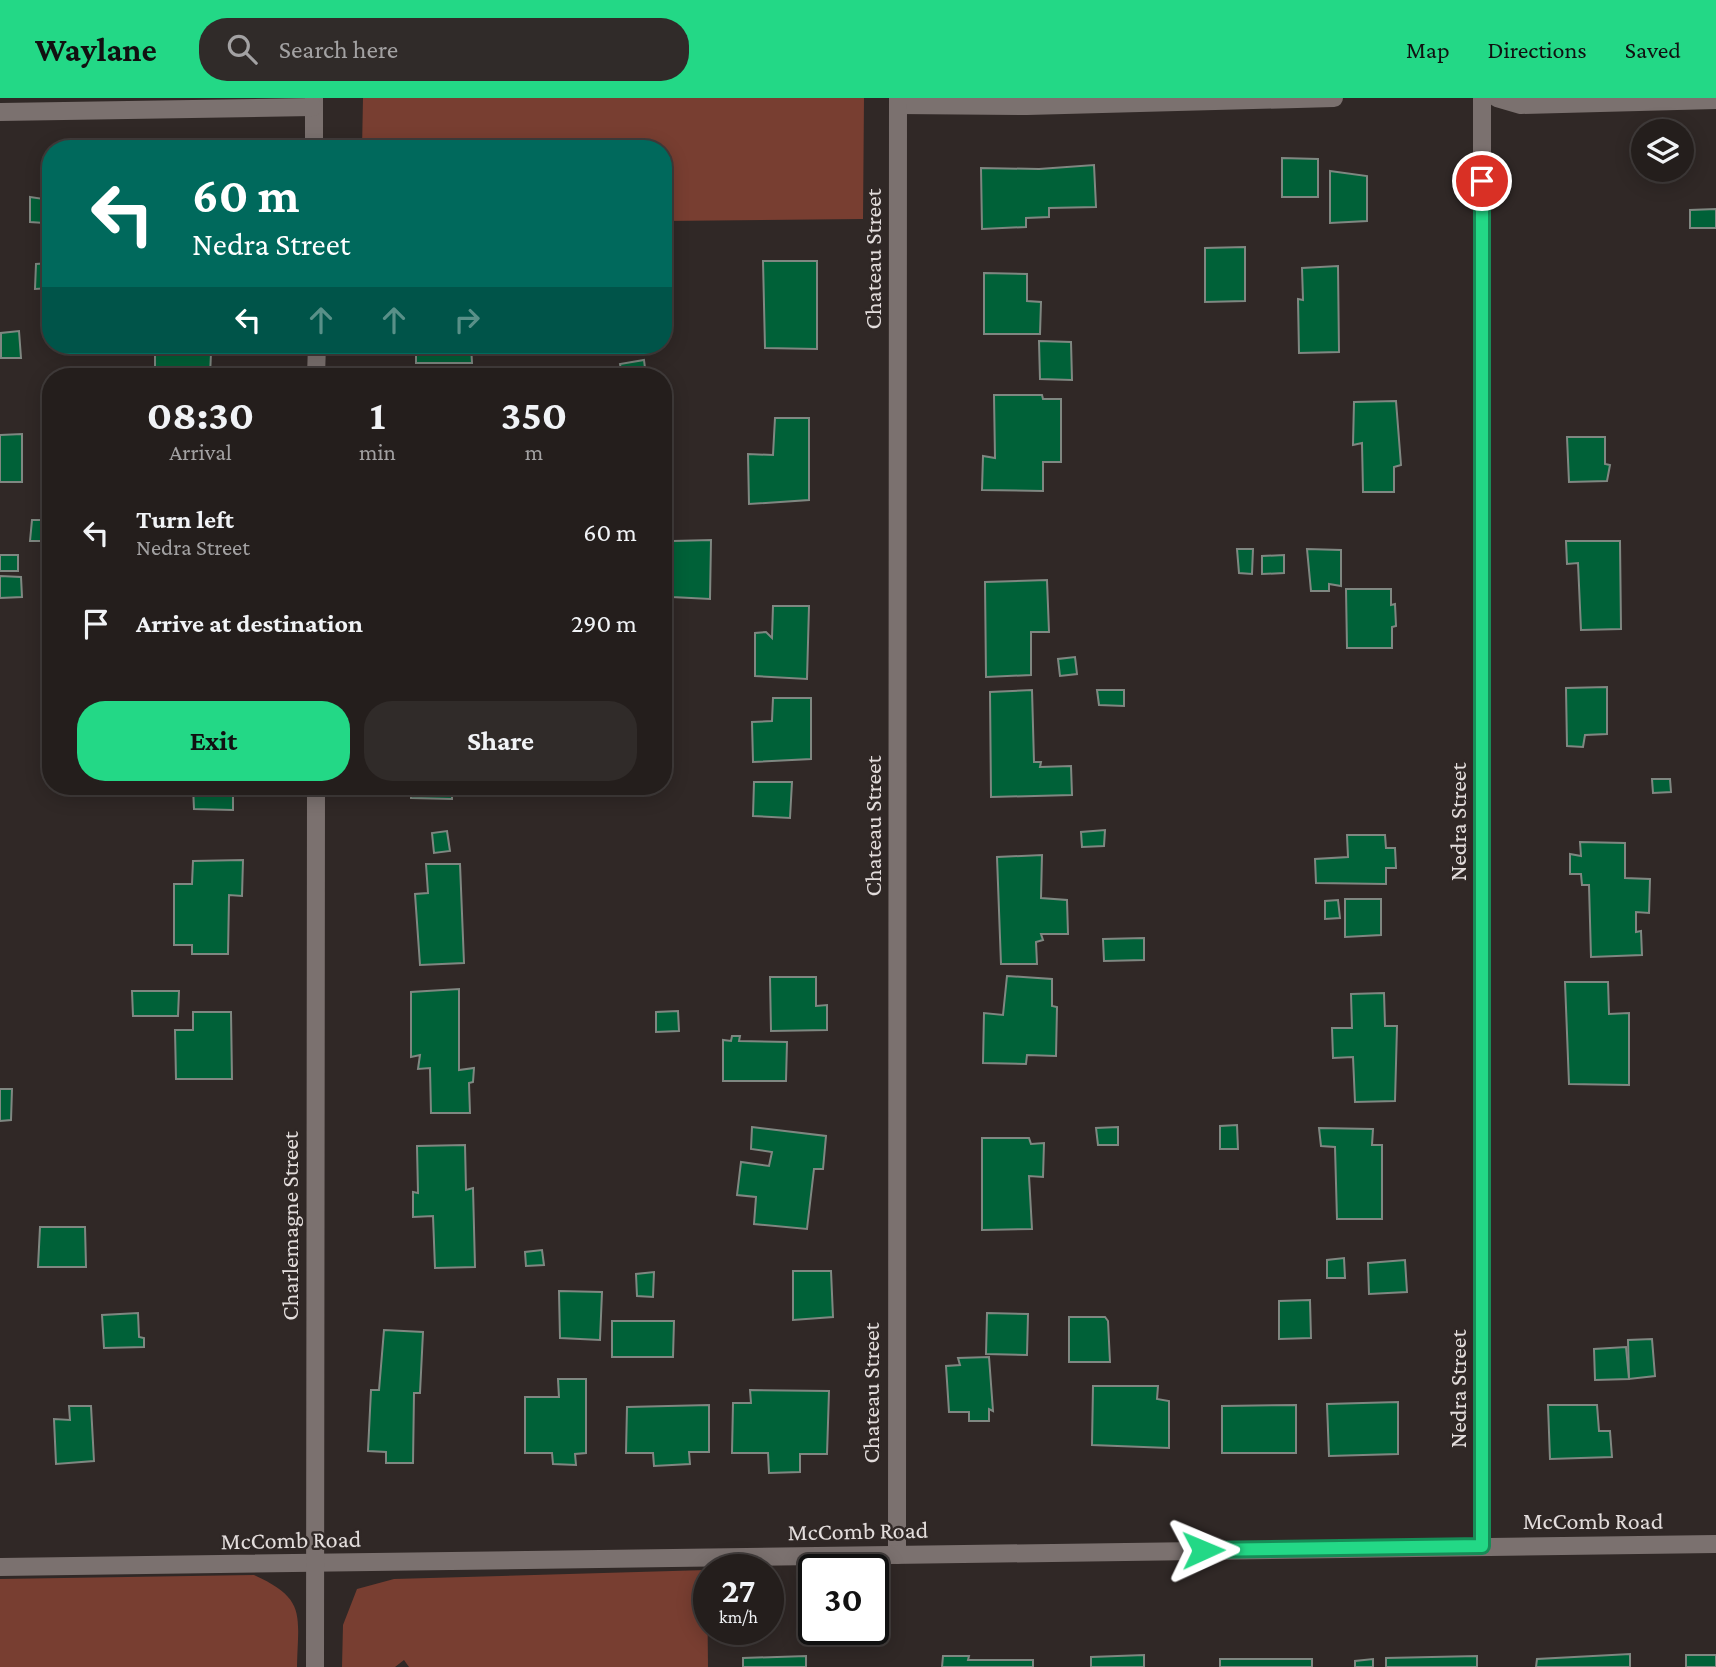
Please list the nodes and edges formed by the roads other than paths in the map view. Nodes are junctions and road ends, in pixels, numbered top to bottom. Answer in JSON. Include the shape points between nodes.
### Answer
{"nodes":[{"id":1,"x":1334,"y":98,"type":"edge"},
{"id":2,"x":1482,"y":98,"type":"edge"},
{"id":3,"x":1497,"y":98,"type":"edge"},
{"id":4,"x":1716,"y":100,"type":"edge"},
{"id":5,"x":898,"y":101,"type":"edge"},
{"id":6,"x":314,"y":103,"type":"edge"},
{"id":7,"x":0,"y":112,"type":"edge"},
{"id":8,"x":314,"y":140,"type":"edge"},
{"id":9,"x":316,"y":795,"type":"edge"},
{"id":10,"x":1716,"y":1544,"type":"edge"},
{"id":11,"x":1482,"y":1546,"type":"junction"},
{"id":12,"x":897,"y":1555,"type":"junction"},
{"id":13,"x":314,"y":1565,"type":"junction"},
{"id":14,"x":0,"y":1567,"type":"edge"},
{"id":15,"x":316,"y":1667,"type":"edge"}],
"edges":[{"from":1,"to":5,"type":"street","via":[[1027,106]]},
{"from":2,"to":11,"type":"street","name":"Nedra Street"},
{"from":3,"to":4,"type":"street","via":[[1521,105]]},
{"from":5,"to":12,"type":"street","name":"Chateau Street"},
{"from":6,"to":7,"type":"street"},
{"from":6,"to":8,"type":"street"},
{"from":9,"to":13,"type":"street","name":"Charlemagne Street"},
{"from":10,"to":11,"type":"street","name":"McComb Road"},
{"from":11,"to":12,"type":"street","name":"McComb Road"},
{"from":12,"to":13,"type":"street","name":"McComb Road"},
{"from":13,"to":14,"type":"street","name":"McComb Road"},
{"from":13,"to":15,"type":"street","name":"Charlemagne Street"}]}
